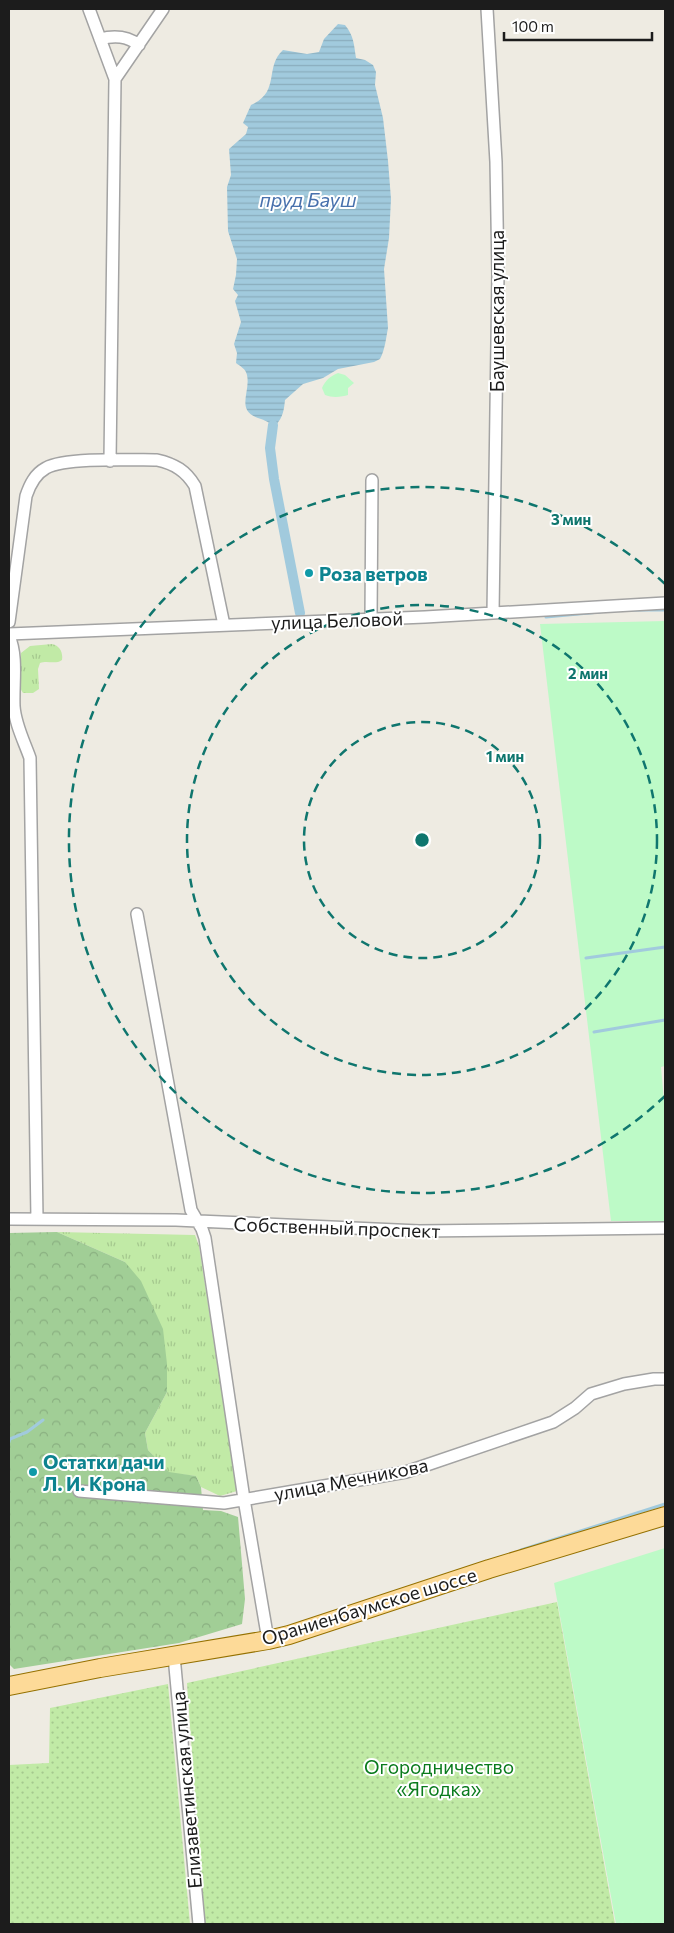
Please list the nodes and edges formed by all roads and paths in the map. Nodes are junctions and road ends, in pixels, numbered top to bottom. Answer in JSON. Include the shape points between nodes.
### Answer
{"nodes":[{"id":1,"x":89,"y":9,"type":"edge"},
{"id":2,"x":162,"y":9,"type":"edge"},
{"id":3,"x":487,"y":9,"type":"edge"},
{"id":4,"x":100,"y":39,"type":"junction"},
{"id":5,"x":139,"y":45,"type":"junction"},
{"id":6,"x":115,"y":80,"type":"junction"},
{"id":7,"x":110,"y":460,"type":"junction"},
{"id":8,"x":372,"y":480,"type":"dead end"},
{"id":9,"x":665,"y":603,"type":"edge"},
{"id":10,"x":493,"y":613,"type":"junction"},
{"id":11,"x":371,"y":619,"type":"junction"},
{"id":12,"x":9,"y":622,"type":"edge"},
{"id":13,"x":224,"y":625,"type":"junction"},
{"id":14,"x":9,"y":635,"type":"edge"},
{"id":15,"x":137,"y":914,"type":"dead end"},
{"id":16,"x":9,"y":1219,"type":"edge"},
{"id":17,"x":37,"y":1219,"type":"junction"},
{"id":18,"x":198,"y":1221,"type":"junction"},
{"id":19,"x":665,"y":1228,"type":"edge"},
{"id":20,"x":665,"y":1379,"type":"edge"},
{"id":21,"x":80,"y":1491,"type":"dead end"},
{"id":22,"x":244,"y":1499,"type":"junction"},
{"id":23,"x":665,"y":1516,"type":"edge"},
{"id":24,"x":268,"y":1640,"type":"junction"},
{"id":25,"x":174,"y":1656,"type":"junction"},
{"id":26,"x":9,"y":1686,"type":"edge"},
{"id":27,"x":198,"y":1924,"type":"edge"}],
"edges":[{"from":1,"to":4,"type":"street"},
{"from":2,"to":5,"type":"street"},
{"from":3,"to":10,"type":"street","name":"Баушевская улица","via":[[494,113],[498,274]]},
{"from":4,"to":5,"type":"street","via":[[112,36],[130,38]]},
{"from":4,"to":6,"type":"street"},
{"from":5,"to":6,"type":"street"},
{"from":6,"to":7,"type":"street"},
{"from":7,"to":12,"type":"street","via":[[56,464],[40,472],[29,487]]},
{"from":7,"to":13,"type":"street","via":[[158,460],[188,474],[199,500]]},
{"from":8,"to":11,"type":"street"},
{"from":9,"to":10,"type":"street","name":"улица Беловой"},
{"from":10,"to":11,"type":"street","name":"улица Беловой"},
{"from":11,"to":13,"type":"street","name":"улица Беловой"},
{"from":13,"to":14,"type":"street","name":"улица Беловой"},
{"from":14,"to":17,"type":"street","via":[[13,646],[16,720],[30,758]]},
{"from":15,"to":18,"type":"street","via":[[191,1210]]},
{"from":16,"to":17,"type":"street","name":"Собственный проспект"},
{"from":17,"to":18,"type":"street","name":"Собственный проспект"},
{"from":18,"to":19,"type":"street","name":"Собственный проспект","via":[[419,1231]]},
{"from":18,"to":22,"type":"street","via":[[205,1238]]},
{"from":20,"to":22,"type":"street","name":"улица Мечникова","via":[[624,1384],[591,1394],[553,1422],[406,1472]]},
{"from":21,"to":22,"type":"street","name":"улица Мечникова","via":[[224,1503]]},
{"from":22,"to":24,"type":"street"},
{"from":23,"to":24,"type":"main road","name":"Ораниенбаумское шоссе"},
{"from":24,"to":25,"type":"main road","name":"Ораниенбаумское шоссе"},
{"from":25,"to":26,"type":"main road","name":"Ораниенбаумское шоссе"},
{"from":25,"to":27,"type":"street","name":"Елизаветинская улица"}]}
